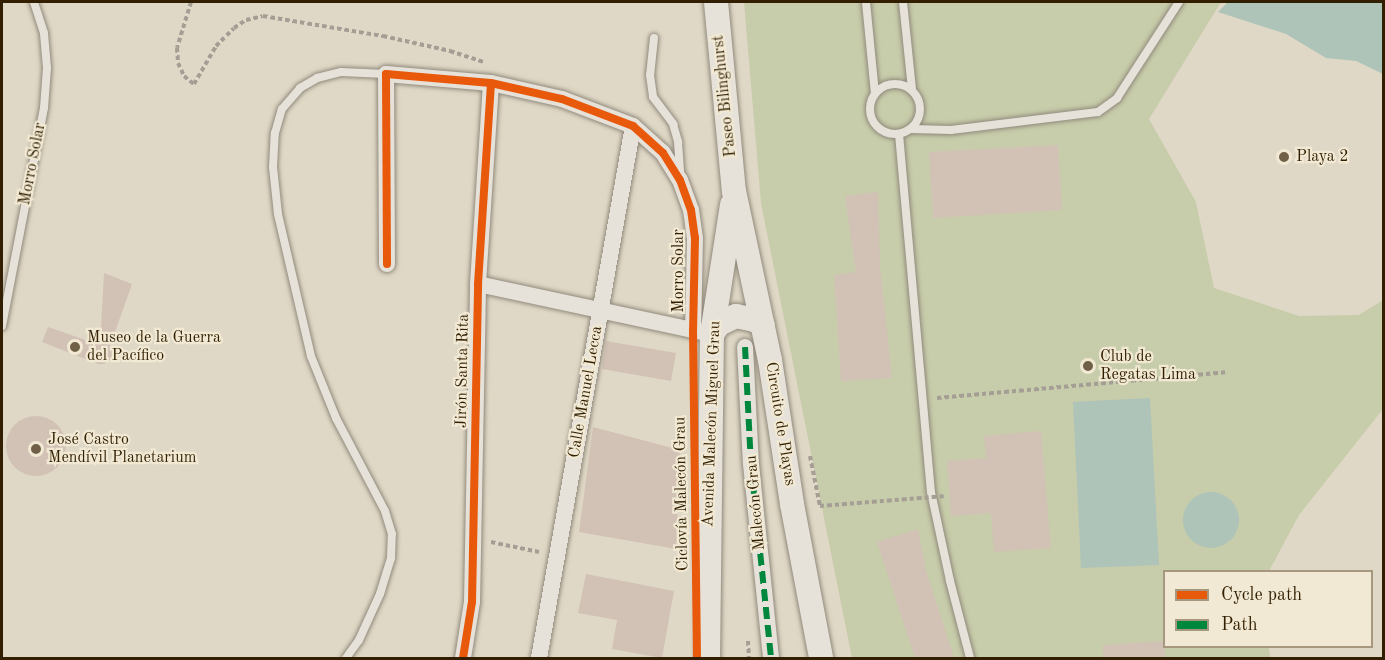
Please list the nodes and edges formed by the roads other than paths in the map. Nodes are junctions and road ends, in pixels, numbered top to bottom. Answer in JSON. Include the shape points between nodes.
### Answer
{"nodes":[{"id":1,"x":34,"y":2,"type":"edge"},
{"id":2,"x":716,"y":2,"type":"edge"},
{"id":3,"x":866,"y":2,"type":"edge"},
{"id":4,"x":903,"y":2,"type":"edge"},
{"id":5,"x":1179,"y":2,"type":"edge"},
{"id":6,"x":654,"y":39,"type":"dead end"},
{"id":7,"x":386,"y":74,"type":"junction"},
{"id":8,"x":491,"y":83,"type":"junction"},
{"id":9,"x":912,"y":89,"type":"junction"},
{"id":10,"x":875,"y":94,"type":"junction"},
{"id":11,"x":633,"y":126,"type":"junction"},
{"id":12,"x":911,"y":129,"type":"junction"},
{"id":13,"x":899,"y":134,"type":"junction"},
{"id":14,"x":680,"y":180,"type":"junction"},
{"id":15,"x":734,"y":191,"type":"junction"},
{"id":16,"x":387,"y":264,"type":"dead end"},
{"id":17,"x":478,"y":284,"type":"junction"},
{"id":18,"x":601,"y":310,"type":"junction"},
{"id":19,"x":763,"y":325,"type":"junction"},
{"id":20,"x":2,"y":326,"type":"edge"},
{"id":21,"x":702,"y":332,"type":"junction"},
{"id":22,"x":745,"y":347,"type":"dead end"},
{"id":23,"x":346,"y":658,"type":"edge"},
{"id":24,"x":463,"y":658,"type":"edge"},
{"id":25,"x":539,"y":658,"type":"edge"},
{"id":26,"x":708,"y":658,"type":"edge"},
{"id":27,"x":771,"y":658,"type":"edge"},
{"id":28,"x":821,"y":658,"type":"edge"},
{"id":29,"x":970,"y":658,"type":"edge"}],
"edges":[{"from":1,"to":20,"type":"lane","name":"Morro Solar","via":[[44,33],[44,108]]},
{"from":2,"to":15,"type":"main road","name":"Paseo Bilinghurst"},
{"from":3,"to":10,"type":"lane"},
{"from":4,"to":9,"type":"lane"},
{"from":5,"to":12,"type":"lane","via":[[1117,98],[1098,112],[951,130]]},
{"from":6,"to":14,"type":"lane","via":[[650,75],[653,97],[674,123]]},
{"from":7,"to":8,"type":"street","name":"Morro Solar"},
{"from":7,"to":16,"type":"street"},
{"from":7,"to":23,"type":"lane","name":"Morro Solar","via":[[341,72],[317,78],[300,88],[282,109],[275,133],[273,167],[278,214],[311,356],[336,418],[385,511],[392,534],[391,558],[380,594],[359,640]]},
{"from":8,"to":11,"type":"street","name":"Morro Solar","via":[[562,99]]},
{"from":8,"to":17,"type":"street","name":"Jirón Santa Rita"},
{"from":9,"to":10,"type":"lane","via":[[888,84]]},
{"from":9,"to":12,"type":"lane","via":[[921,109]]},
{"from":10,"to":13,"type":"lane","via":[[870,110],[876,125],[883,131]]},
{"from":11,"to":14,"type":"street","name":"Morro Solar","via":[[663,153]]},
{"from":11,"to":18,"type":"street","name":"Calle Manuel Lecca"},
{"from":12,"to":13,"type":"lane"},
{"from":13,"to":29,"type":"lane","via":[[931,492]]},
{"from":14,"to":21,"type":"street","name":"Morro Solar","via":[[691,210]]},
{"from":15,"to":19,"type":"main road","name":"Circuito de Playas"},
{"from":15,"to":21,"type":"main road","name":"Avenida Malecón Miguel Grau"},
{"from":17,"to":18,"type":"street"},
{"from":17,"to":24,"type":"street","name":"Jirón Santa Rita","via":[[472,602]]},
{"from":18,"to":21,"type":"street"},
{"from":18,"to":25,"type":"street","name":"Calle Manuel Lecca"},
{"from":19,"to":21,"type":"main road","via":[[746,316],[736,316]]},
{"from":19,"to":28,"type":"main road","name":"Circuito de Playas"},
{"from":21,"to":26,"type":"main road","name":"Avenida Malecón Miguel Grau"},
{"from":22,"to":27,"type":"street","name":"Malecón Grau","via":[[751,464]]}]}
